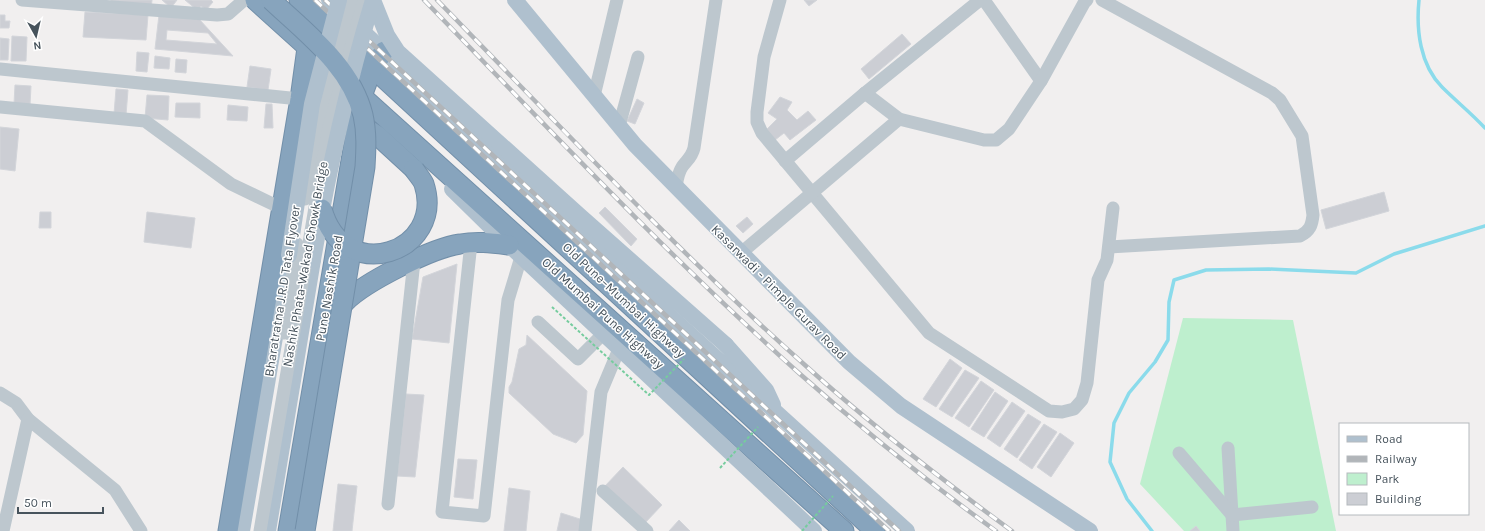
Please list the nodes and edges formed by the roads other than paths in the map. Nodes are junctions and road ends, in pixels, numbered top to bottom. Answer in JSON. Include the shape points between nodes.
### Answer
{"nodes":[{"id":1,"x":22,"y":0,"type":"edge"},
{"id":2,"x":244,"y":0,"type":"edge"},
{"id":3,"x":255,"y":0,"type":"edge"},
{"id":4,"x":270,"y":0,"type":"edge"},
{"id":5,"x":299,"y":0,"type":"edge"},
{"id":6,"x":329,"y":0,"type":"edge"},
{"id":7,"x":338,"y":0,"type":"edge"},
{"id":8,"x":352,"y":0,"type":"edge"},
{"id":9,"x":364,"y":0,"type":"edge"},
{"id":10,"x":373,"y":0,"type":"edge"},
{"id":11,"x":515,"y":0,"type":"edge"},
{"id":12,"x":617,"y":0,"type":"edge"},
{"id":13,"x":716,"y":0,"type":"edge"},
{"id":14,"x":780,"y":0,"type":"edge"},
{"id":15,"x":980,"y":0,"type":"edge"},
{"id":16,"x":984,"y":0,"type":"edge"},
{"id":17,"x":1087,"y":0,"type":"edge"},
{"id":18,"x":1102,"y":0,"type":"edge"},
{"id":19,"x":45,"y":1,"type":"edge"},
{"id":20,"x":307,"y":48,"type":"junction"},
{"id":21,"x":384,"y":51,"type":"junction"},
{"id":22,"x":638,"y":57,"type":"dead end"},
{"id":23,"x":0,"y":69,"type":"edge"},
{"id":24,"x":371,"y":73,"type":"junction"},
{"id":25,"x":344,"y":80,"type":"junction"},
{"id":26,"x":1041,"y":81,"type":"junction"},
{"id":27,"x":865,"y":93,"type":"junction"},
{"id":28,"x":362,"y":96,"type":"junction"},
{"id":29,"x":594,"y":96,"type":"junction"},
{"id":30,"x":300,"y":99,"type":"junction"},
{"id":31,"x":0,"y":108,"type":"edge"},
{"id":32,"x":381,"y":112,"type":"junction"},
{"id":33,"x":898,"y":119,"type":"junction"},
{"id":34,"x":358,"y":123,"type":"junction"},
{"id":35,"x":619,"y":126,"type":"junction"},
{"id":36,"x":378,"y":136,"type":"junction"},
{"id":37,"x":785,"y":161,"type":"junction"},
{"id":38,"x":676,"y":187,"type":"junction"},
{"id":39,"x":812,"y":193,"type":"junction"},
{"id":40,"x":281,"y":208,"type":"junction"},
{"id":41,"x":1112,"y":208,"type":"dead end"},
{"id":42,"x":322,"y":209,"type":"junction"},
{"id":43,"x":471,"y":243,"type":"junction"},
{"id":44,"x":1109,"y":247,"type":"junction"},
{"id":45,"x":515,"y":251,"type":"junction"},
{"id":46,"x":741,"y":253,"type":"junction"},
{"id":47,"x":414,"y":261,"type":"junction"},
{"id":48,"x":538,"y":322,"type":"dead end"},
{"id":49,"x":603,"y":334,"type":"junction"},
{"id":50,"x":318,"y":348,"type":"junction"},
{"id":51,"x":620,"y":349,"type":"junction"},
{"id":52,"x":0,"y":393,"type":"edge"},
{"id":53,"x":777,"y":414,"type":"junction"},
{"id":54,"x":28,"y":419,"type":"junction"},
{"id":55,"x":1228,"y":448,"type":"dead end"},
{"id":56,"x":1179,"y":453,"type":"dead end"},
{"id":57,"x":603,"y":491,"type":"dead end"},
{"id":58,"x":388,"y":504,"type":"dead end"},
{"id":59,"x":1312,"y":507,"type":"dead end"},
{"id":60,"x":1232,"y":515,"type":"junction"},
{"id":61,"x":3,"y":531,"type":"edge"},
{"id":62,"x":141,"y":531,"type":"edge"},
{"id":63,"x":228,"y":531,"type":"edge"},
{"id":64,"x":242,"y":531,"type":"edge"},
{"id":65,"x":253,"y":531,"type":"edge"},
{"id":66,"x":260,"y":531,"type":"edge"},
{"id":67,"x":268,"y":531,"type":"edge"},
{"id":68,"x":288,"y":531,"type":"edge"},
{"id":69,"x":305,"y":531,"type":"edge"},
{"id":70,"x":585,"y":531,"type":"edge"},
{"id":71,"x":647,"y":531,"type":"edge"},
{"id":72,"x":814,"y":531,"type":"edge"},
{"id":73,"x":844,"y":531,"type":"edge"},
{"id":74,"x":875,"y":531,"type":"edge"},
{"id":75,"x":907,"y":531,"type":"edge"},
{"id":76,"x":1090,"y":531,"type":"edge"},
{"id":77,"x":1234,"y":531,"type":"edge"}],
"edges":[{"from":1,"to":19,"type":"street"},
{"from":2,"to":19,"type":"street","via":[[228,14],[217,15]]},
{"from":3,"to":20,"type":"highway","name":"Old Mumbai Pune Highway"},
{"from":4,"to":69,"type":"highway","bridge":true,"via":[[338,64],[353,90],[362,115],[366,138],[364,175]]},
{"from":5,"to":24,"type":"highway","name":"Old Pune–Mumbai Highway"},
{"from":6,"to":21,"type":"main road"},
{"from":7,"to":64,"type":"main road","name":"Bharatratna J.R.D Tata Flyover","bridge":true,"via":[[312,104]]},
{"from":8,"to":65,"type":"street","name":"Nashik Phata-Wakad Chowk Bridge","bridge":true,"via":[[324,104],[300,223]]},
{"from":9,"to":66,"type":"street","name":"Nashik Phata-Wakad Chowk Bridge","bridge":true,"via":[[328,131]]},
{"from":10,"to":42,"type":"main road","name":"Bharatratna J.R.D Tata Flyover","bridge":true,"via":[[338,126]]},
{"from":10,"to":53,"type":"main road","bridge":true,"via":[[387,35],[398,52],[726,345],[766,390]]},
{"from":11,"to":29,"type":"main road","name":"Kasarwadi - Pimple Gurav Road"},
{"from":12,"to":29,"type":"street"},
{"from":13,"to":38,"type":"street","via":[[694,148],[692,156],[682,166]]},
{"from":14,"to":37,"type":"street","via":[[764,57],[757,122],[762,133]]},
{"from":15,"to":27,"type":"street"},
{"from":16,"to":26,"type":"street"},
{"from":17,"to":26,"type":"street"},
{"from":18,"to":44,"type":"street","via":[[1272,93],[1280,100],[1302,136],[1313,214],[1307,232],[1300,236]]},
{"from":20,"to":25,"type":"highway","name":"Old Mumbai Pune Highway"},
{"from":20,"to":30,"type":"highway"},
{"from":21,"to":24,"type":"highway","name":"Pune Nashik Road"},
{"from":21,"to":53,"type":"main road"},
{"from":22,"to":35,"type":"street"},
{"from":23,"to":30,"type":"street"},
{"from":24,"to":25,"type":"highway"},
{"from":24,"to":28,"type":"highway","name":"Pune Nashik Road"},
{"from":24,"to":74,"type":"highway","name":"Old Pune–Mumbai Highway","via":[[390,85]]},
{"from":25,"to":28,"type":"highway","name":"Old Mumbai Pune Highway"},
{"from":25,"to":30,"type":"highway","via":[[321,87]]},
{"from":26,"to":33,"type":"street","via":[[1009,130],[996,140],[984,140]]},
{"from":27,"to":33,"type":"street"},
{"from":27,"to":37,"type":"street"},
{"from":28,"to":32,"type":"highway","name":"Old Mumbai Pune Highway"},
{"from":28,"to":34,"type":"highway","name":"Pune Nashik Road"},
{"from":29,"to":35,"type":"main road","name":"Kasarwadi - Pimple Gurav Road"},
{"from":30,"to":40,"type":"highway"},
{"from":31,"to":40,"type":"street","via":[[145,121],[231,184]]},
{"from":32,"to":36,"type":"highway"},
{"from":32,"to":45,"type":"main road","via":[[411,149]]},
{"from":32,"to":73,"type":"highway","name":"Old Mumbai Pune Highway"},
{"from":33,"to":39,"type":"street"},
{"from":34,"to":36,"type":"highway"},
{"from":34,"to":50,"type":"highway","name":"Pune Nashik Road"},
{"from":35,"to":38,"type":"main road","name":"Kasarwadi - Pimple Gurav Road"},
{"from":36,"to":42,"type":"highway","bridge":true,"via":[[414,169],[424,182],[426,210],[421,226],[413,237],[404,246],[389,252],[359,253],[335,236],[326,222]]},
{"from":37,"to":39,"type":"street"},
{"from":38,"to":46,"type":"main road","name":"Kasarwadi - Pimple Gurav Road"},
{"from":39,"to":44,"type":"street","via":[[929,333],[1049,411],[1062,412],[1074,409],[1082,400],[1087,383],[1098,280],[1107,260]]},
{"from":39,"to":46,"type":"street"},
{"from":40,"to":63,"type":"highway"},
{"from":41,"to":44,"type":"street"},
{"from":42,"to":67,"type":"main road","name":"Bharatratna J.R.D Tata Flyover","bridge":true},
{"from":43,"to":45,"type":"highway","via":[[482,242]]},
{"from":43,"to":45,"type":"street","via":[[442,512],[484,516]]},
{"from":43,"to":47,"type":"highway","via":[[432,251]]},
{"from":45,"to":49,"type":"main road"},
{"from":46,"to":76,"type":"main road","name":"Kasarwadi - Pimple Gurav Road","via":[[849,362],[889,397]]},
{"from":47,"to":50,"type":"highway","via":[[374,282],[345,302]]},
{"from":47,"to":58,"type":"street"},
{"from":48,"to":49,"type":"street","via":[[578,360]]},
{"from":49,"to":51,"type":"main road"},
{"from":50,"to":68,"type":"highway","name":"Pune Nashik Road"},
{"from":51,"to":70,"type":"street","via":[[601,392]]},
{"from":51,"to":72,"type":"main road"},
{"from":52,"to":54,"type":"street","via":[[16,403]]},
{"from":53,"to":75,"type":"main road"},
{"from":54,"to":61,"type":"street"},
{"from":54,"to":62,"type":"street","via":[[115,490]]},
{"from":55,"to":60,"type":"street"},
{"from":56,"to":60,"type":"street"},
{"from":57,"to":71,"type":"street"},
{"from":59,"to":60,"type":"street"},
{"from":60,"to":77,"type":"street"}]}
